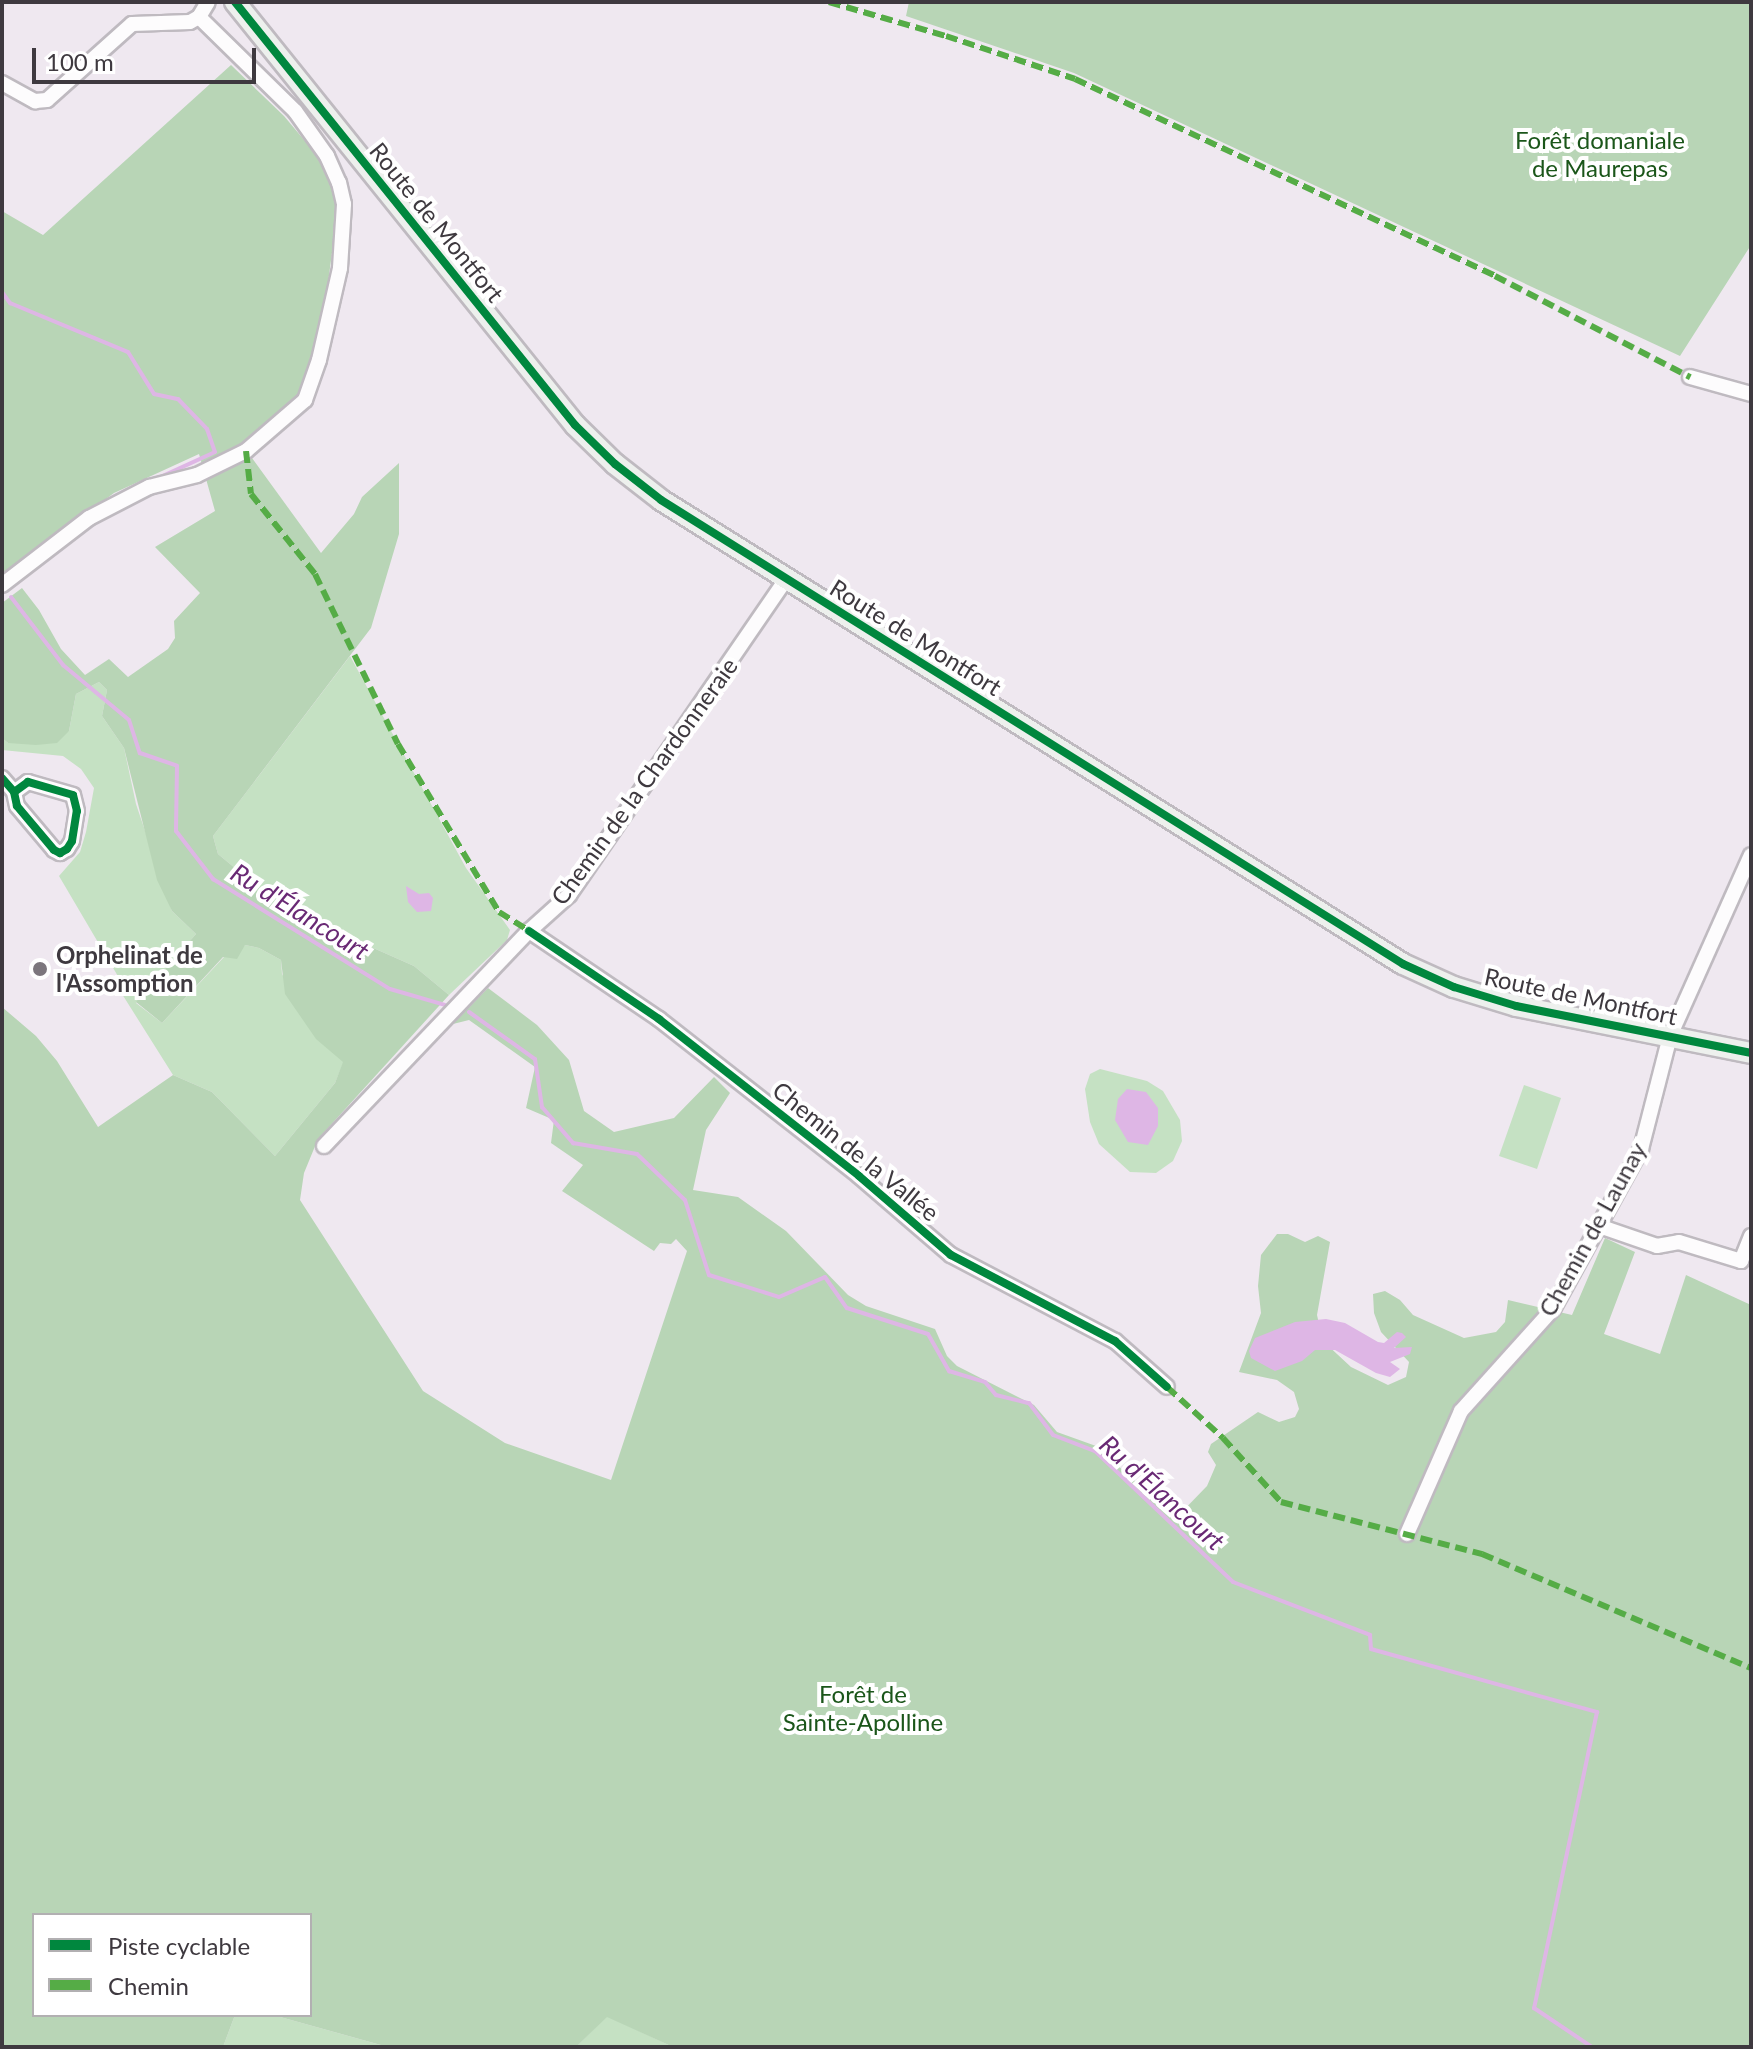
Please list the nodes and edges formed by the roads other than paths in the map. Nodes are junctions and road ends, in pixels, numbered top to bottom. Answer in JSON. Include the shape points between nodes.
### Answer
{"nodes":[{"id":1,"x":208,"y":2,"type":"edge"},
{"id":2,"x":235,"y":2,"type":"edge"},
{"id":3,"x":199,"y":17,"type":"junction"},
{"id":4,"x":2,"y":83,"type":"edge"},
{"id":5,"x":1690,"y":377,"type":"dead end"},
{"id":6,"x":1751,"y":394,"type":"edge"},
{"id":7,"x":786,"y":579,"type":"junction"},
{"id":8,"x":2,"y":585,"type":"edge"},
{"id":9,"x":2,"y":778,"type":"edge"},
{"id":10,"x":14,"y":792,"type":"junction"},
{"id":11,"x":1751,"y":855,"type":"edge"},
{"id":12,"x":529,"y":931,"type":"junction"},
{"id":13,"x":1670,"y":1036,"type":"junction"},
{"id":14,"x":1751,"y":1053,"type":"edge"},
{"id":15,"x":324,"y":1146,"type":"dead end"},
{"id":16,"x":1599,"y":1226,"type":"junction"},
{"id":17,"x":1751,"y":1236,"type":"edge"},
{"id":18,"x":1167,"y":1387,"type":"dead end"},
{"id":19,"x":1407,"y":1534,"type":"dead end"}],
"edges":[{"from":1,"to":3,"type":"street"},
{"from":2,"to":7,"type":"street","name":"Route de Montfort","via":[[575,425],[661,500]]},
{"from":3,"to":4,"type":"street","via":[[190,22],[132,24],[47,100],[35,101]]},
{"from":3,"to":8,"type":"street","via":[[295,111],[327,156],[344,204],[328,325],[305,400],[246,451],[197,475],[149,487],[89,518]]},
{"from":5,"to":6,"type":"street"},
{"from":7,"to":12,"type":"street","name":"Chemin de la Chardonneraie","via":[[569,895]]},
{"from":7,"to":13,"type":"street","name":"Route de Montfort","via":[[1403,964],[1516,1006]]},
{"from":9,"to":10,"type":"street"},
{"from":10,"to":10,"type":"street","via":[[17,806],[54,850],[67,849],[77,811],[73,795],[28,782]]},
{"from":11,"to":13,"type":"street","name":"Chemin de Launay"},
{"from":12,"to":15,"type":"street","name":"Chemin de la Chardonneraie"},
{"from":12,"to":18,"type":"street","name":"Chemin de la Vallée","via":[[659,1019],[951,1255],[1115,1341]]},
{"from":13,"to":14,"type":"street","name":"Route de Montfort"},
{"from":13,"to":16,"type":"street","name":"Chemin de Launay","via":[[1641,1149]]},
{"from":16,"to":17,"type":"street","via":[[1657,1246],[1679,1242],[1741,1261]]},
{"from":16,"to":19,"type":"street","name":"Chemin de Launay","via":[[1553,1309],[1461,1411]]}]}
